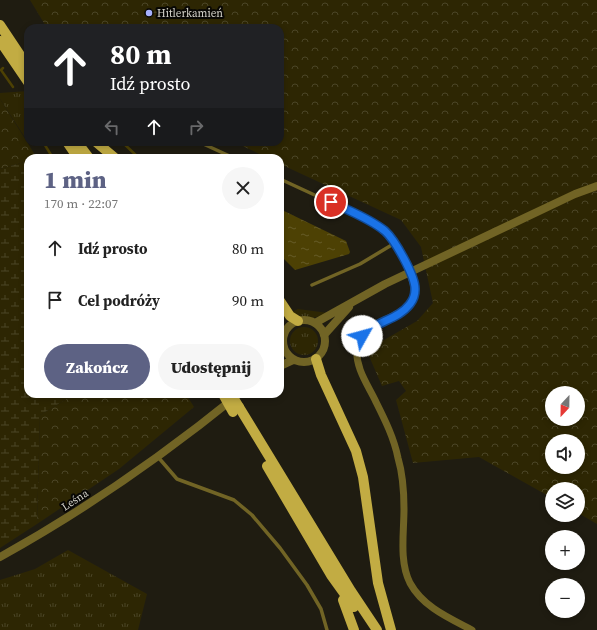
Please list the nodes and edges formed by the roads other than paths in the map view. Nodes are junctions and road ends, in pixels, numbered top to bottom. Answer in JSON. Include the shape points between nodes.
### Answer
{"nodes":[{"id":1,"x":0,"y":24,"type":"edge"},
{"id":2,"x":0,"y":41,"type":"edge"},
{"id":3,"x":24,"y":60,"type":"edge"},
{"id":4,"x":24,"y":76,"type":"edge"},
{"id":5,"x":100,"y":146,"type":"edge"},
{"id":6,"x":208,"y":146,"type":"edge"},
{"id":7,"x":110,"y":154,"type":"edge"},
{"id":8,"x":225,"y":154,"type":"edge"},
{"id":9,"x":284,"y":181,"type":"edge"},
{"id":10,"x":597,"y":186,"type":"edge"},
{"id":11,"x":395,"y":243,"type":"junction"},
{"id":12,"x":410,"y":272,"type":"junction"},
{"id":13,"x":312,"y":285,"type":"dead end"},
{"id":14,"x":353,"y":303,"type":"junction"},
{"id":15,"x":284,"y":307,"type":"edge"},
{"id":16,"x":298,"y":321,"type":"junction"},
{"id":17,"x":315,"y":323,"type":"junction"},
{"id":18,"x":284,"y":334,"type":"edge"},
{"id":19,"x":324,"y":335,"type":"junction"},
{"id":20,"x":284,"y":352,"type":"edge"},
{"id":21,"x":316,"y":358,"type":"junction"},
{"id":22,"x":293,"y":360,"type":"junction"},
{"id":23,"x":284,"y":364,"type":"edge"},
{"id":24,"x":226,"y":398,"type":"edge"},
{"id":25,"x":232,"y":398,"type":"edge"},
{"id":26,"x":234,"y":398,"type":"edge"},
{"id":27,"x":236,"y":409,"type":"junction"},
{"id":28,"x":158,"y":457,"type":"junction"},
{"id":29,"x":0,"y":557,"type":"edge"},
{"id":30,"x":331,"y":574,"type":"junction"},
{"id":31,"x":327,"y":630,"type":"edge"},
{"id":32,"x":354,"y":630,"type":"edge"},
{"id":33,"x":368,"y":630,"type":"edge"},
{"id":34,"x":377,"y":630,"type":"edge"},
{"id":35,"x":391,"y":630,"type":"edge"},
{"id":36,"x":472,"y":630,"type":"edge"}],
"edges":[{"from":1,"to":3,"type":"main road"},
{"from":2,"to":4,"type":"main road"},
{"from":5,"to":7,"type":"main road"},
{"from":6,"to":8,"type":"lane"},
{"from":9,"to":11,"type":"lane","via":[[373,222]]},
{"from":10,"to":12,"type":"street"},
{"from":11,"to":12,"type":"lane"},
{"from":11,"to":13,"type":"lane","via":[[360,264]]},
{"from":12,"to":14,"type":"street","via":[[376,288]]},
{"from":12,"to":36,"type":"street","via":[[415,290],[411,302],[402,312],[373,326],[362,336],[357,347],[358,363],[387,424],[398,457],[403,488],[403,561],[407,578],[427,604]]},
{"from":14,"to":17,"type":"street"},
{"from":14,"to":19,"type":"street"},
{"from":15,"to":16,"type":"main road","via":[[291,317]]},
{"from":16,"to":17,"type":"street","via":[[308,320]]},
{"from":16,"to":18,"type":"street","via":[[285,330]]},
{"from":17,"to":19,"type":"street"},
{"from":19,"to":21,"type":"street","via":[[324,349]]},
{"from":20,"to":22,"type":"street"},
{"from":21,"to":22,"type":"street","via":[[307,362]]},
{"from":21,"to":35,"type":"main road","via":[[361,467],[378,583]]},
{"from":22,"to":23,"type":"street"},
{"from":24,"to":27,"type":"main road","bridge":true},
{"from":25,"to":27,"type":"main road","bridge":true},
{"from":26,"to":28,"type":"street","name":"Leśna"},
{"from":27,"to":30,"type":"main road"},
{"from":27,"to":34,"type":"main road"},
{"from":28,"to":29,"type":"street","name":"Leśna","via":[[56,526]]},
{"from":28,"to":31,"type":"lane","via":[[177,479],[234,500],[252,515],[307,585],[321,609]]},
{"from":30,"to":32,"type":"main road"},
{"from":30,"to":33,"type":"main road"}]}
